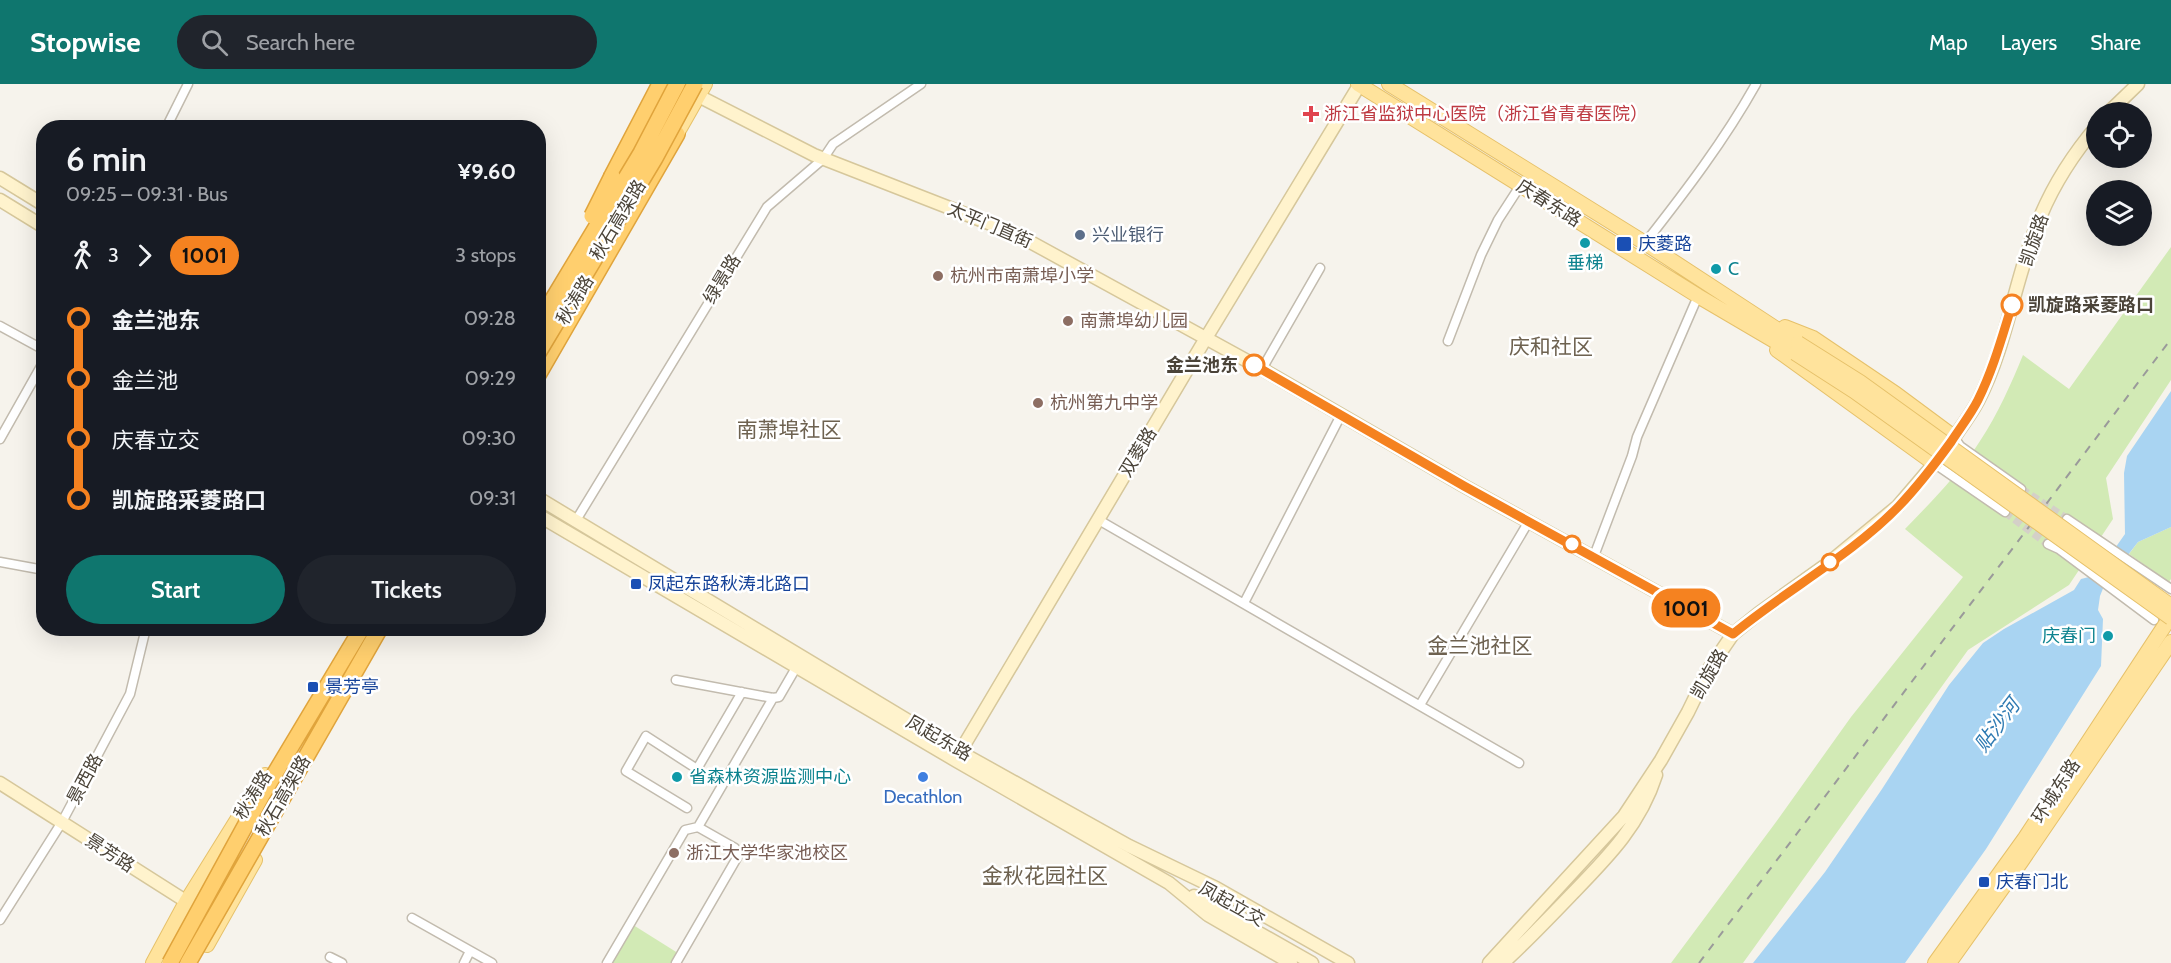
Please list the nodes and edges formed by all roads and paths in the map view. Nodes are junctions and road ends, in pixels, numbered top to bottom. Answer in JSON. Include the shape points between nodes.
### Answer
{"nodes":[{"id":1,"x":188,"y":84,"type":"edge"},
{"id":2,"x":660,"y":84,"type":"edge"},
{"id":3,"x":667,"y":84,"type":"edge"},
{"id":4,"x":676,"y":84,"type":"edge"},
{"id":5,"x":921,"y":84,"type":"edge"},
{"id":6,"x":1359,"y":84,"type":"edge"},
{"id":7,"x":1389,"y":84,"type":"edge"},
{"id":8,"x":1756,"y":84,"type":"edge"},
{"id":9,"x":2138,"y":84,"type":"edge"},
{"id":10,"x":699,"y":88,"type":"edge"},
{"id":11,"x":2119,"y":102,"type":"edge"},
{"id":12,"x":170,"y":120,"type":"edge"},
{"id":13,"x":677,"y":134,"type":"junction"},
{"id":14,"x":2086,"y":139,"type":"edge"},
{"id":15,"x":823,"y":159,"type":"junction"},
{"id":16,"x":0,"y":178,"type":"edge"},
{"id":17,"x":1520,"y":186,"type":"junction"},
{"id":18,"x":0,"y":200,"type":"edge"},
{"id":19,"x":36,"y":200,"type":"edge"},
{"id":20,"x":36,"y":222,"type":"edge"},
{"id":21,"x":1645,"y":243,"type":"junction"},
{"id":22,"x":1320,"y":268,"type":"dead end"},
{"id":23,"x":1698,"y":296,"type":"junction"},
{"id":24,"x":546,"y":299,"type":"edge"},
{"id":25,"x":546,"y":307,"type":"edge"},
{"id":26,"x":546,"y":310,"type":"edge"},
{"id":27,"x":1758,"y":317,"type":"junction"},
{"id":28,"x":1740,"y":321,"type":"junction"},
{"id":29,"x":0,"y":326,"type":"edge"},
{"id":30,"x":1206,"y":338,"type":"junction"},
{"id":31,"x":546,"y":340,"type":"edge"},
{"id":32,"x":1448,"y":341,"type":"dead end"},
{"id":33,"x":36,"y":346,"type":"edge"},
{"id":34,"x":1796,"y":348,"type":"junction"},
{"id":35,"x":546,"y":349,"type":"edge"},
{"id":36,"x":546,"y":361,"type":"edge"},
{"id":37,"x":1262,"y":369,"type":"junction"},
{"id":38,"x":36,"y":375,"type":"edge"},
{"id":39,"x":1341,"y":415,"type":"junction"},
{"id":40,"x":1954,"y":437,"type":"junction"},
{"id":41,"x":0,"y":439,"type":"edge"},
{"id":42,"x":1935,"y":464,"type":"junction"},
{"id":43,"x":2021,"y":489,"type":"tunnel mouth"},
{"id":44,"x":546,"y":503,"type":"edge"},
{"id":45,"x":2004,"y":512,"type":"tunnel mouth"},
{"id":46,"x":1097,"y":519,"type":"junction"},
{"id":47,"x":2067,"y":519,"type":"tunnel mouth"},
{"id":48,"x":546,"y":520,"type":"edge"},
{"id":49,"x":1529,"y":521,"type":"junction"},
{"id":50,"x":575,"y":522,"type":"junction"},
{"id":51,"x":2048,"y":544,"type":"tunnel mouth"},
{"id":52,"x":1593,"y":556,"type":"junction"},
{"id":53,"x":0,"y":562,"type":"edge"},
{"id":54,"x":36,"y":569,"type":"edge"},
{"id":55,"x":2171,"y":589,"type":"edge"},
{"id":56,"x":1244,"y":603,"type":"junction"},
{"id":57,"x":2171,"y":606,"type":"edge"},
{"id":58,"x":2166,"y":623,"type":"edge"},
{"id":59,"x":1733,"y":634,"type":"junction"},
{"id":60,"x":144,"y":636,"type":"edge"},
{"id":61,"x":352,"y":636,"type":"edge"},
{"id":62,"x":352,"y":636,"type":"edge"},
{"id":63,"x":375,"y":636,"type":"edge"},
{"id":64,"x":381,"y":636,"type":"edge"},
{"id":65,"x":2171,"y":642,"type":"edge"},
{"id":66,"x":797,"y":666,"type":"junction"},
{"id":67,"x":676,"y":680,"type":"dead end"},
{"id":68,"x":741,"y":692,"type":"junction"},
{"id":69,"x":773,"y":698,"type":"junction"},
{"id":70,"x":1420,"y":705,"type":"junction"},
{"id":71,"x":957,"y":756,"type":"junction"},
{"id":72,"x":1661,"y":760,"type":"junction"},
{"id":73,"x":1519,"y":763,"type":"dead end"},
{"id":74,"x":0,"y":783,"type":"edge"},
{"id":75,"x":687,"y":808,"type":"dead end"},
{"id":76,"x":62,"y":822,"type":"junction"},
{"id":77,"x":698,"y":827,"type":"junction"},
{"id":78,"x":1129,"y":846,"type":"junction"},
{"id":79,"x":1169,"y":883,"type":"junction"},
{"id":80,"x":186,"y":902,"type":"junction"},
{"id":81,"x":1216,"y":902,"type":"junction"},
{"id":82,"x":412,"y":918,"type":"dead end"},
{"id":83,"x":0,"y":920,"type":"edge"},
{"id":84,"x":220,"y":923,"type":"junction"},
{"id":85,"x":470,"y":951,"type":"junction"},
{"id":86,"x":330,"y":957,"type":"dead end"},
{"id":87,"x":153,"y":963,"type":"edge"},
{"id":88,"x":170,"y":963,"type":"edge"},
{"id":89,"x":188,"y":963,"type":"edge"},
{"id":90,"x":196,"y":963,"type":"edge"},
{"id":91,"x":342,"y":963,"type":"edge"},
{"id":92,"x":464,"y":963,"type":"edge"},
{"id":93,"x":492,"y":963,"type":"edge"},
{"id":94,"x":607,"y":963,"type":"edge"},
{"id":95,"x":676,"y":963,"type":"edge"},
{"id":96,"x":1291,"y":963,"type":"edge"},
{"id":97,"x":1312,"y":963,"type":"edge"},
{"id":98,"x":1334,"y":963,"type":"edge"},
{"id":99,"x":1347,"y":963,"type":"edge"},
{"id":100,"x":1489,"y":963,"type":"edge"},
{"id":101,"x":1503,"y":963,"type":"edge"},
{"id":102,"x":1935,"y":963,"type":"edge"},
{"id":103,"x":1949,"y":963,"type":"edge"}],
"edges":[{"from":1,"to":12,"type":"street"},
{"from":2,"to":25,"type":"highway","bridge":true},
{"from":3,"to":24,"type":"main road","name":"秋涛路","via":[[625,165]]},
{"from":4,"to":10,"type":"main road","name":"太平门直街"},
{"from":4,"to":26,"type":"highway","name":"秋石高架路","bridge":true,"via":[[640,153]]},
{"from":5,"to":15,"type":"street","name":"绿景路","via":[[833,144]]},
{"from":6,"to":17,"type":"main road","name":"庆春东路"},
{"from":6,"to":30,"type":"main road","name":"双菱路"},
{"from":7,"to":21,"type":"main road","name":"庆春东路"},
{"from":8,"to":21,"type":"street","via":[[1693,183]]},
{"from":9,"to":11,"type":"main road"},
{"from":10,"to":13,"type":"main road","name":"秋涛路"},
{"from":10,"to":15,"type":"main road","name":"太平门直街"},
{"from":10,"to":31,"type":"highway","name":"秋石高架路","bridge":true},
{"from":13,"to":35,"type":"main road","name":"秋涛路"},
{"from":13,"to":36,"type":"highway"},
{"from":14,"to":40,"type":"main road","name":"凯旋路","via":[[2059,179],[2041,216],[1994,362],[1977,401]]},
{"from":15,"to":30,"type":"main road","name":"太平门直街","via":[[1014,233]]},
{"from":15,"to":50,"type":"street","name":"绿景路","via":[[767,207]]},
{"from":16,"to":19,"type":"main road"},
{"from":17,"to":23,"type":"main road","name":"庆春东路"},
{"from":17,"to":32,"type":"street","via":[[1481,255]]},
{"from":18,"to":20,"type":"main road"},
{"from":21,"to":27,"type":"main road","name":"庆春东路"},
{"from":22,"to":37,"type":"street"},
{"from":23,"to":28,"type":"main road","name":"庆春东路"},
{"from":23,"to":52,"type":"street","via":[[1637,437]]},
{"from":27,"to":34,"type":"main road","name":"庆春东路"},
{"from":27,"to":40,"type":"main road","name":"庆春东路","via":[[1813,338]]},
{"from":28,"to":34,"type":"main road","name":"庆春东路"},
{"from":28,"to":42,"type":"main road","name":"庆春东路"},
{"from":29,"to":33,"type":"street"},
{"from":30,"to":37,"type":"main road","name":"太平门直街"},
{"from":30,"to":46,"type":"main road","name":"双菱路"},
{"from":34,"to":57,"type":"main road","bridge":true,"via":[[1860,382]]},
{"from":34,"to":58,"type":"main road","bridge":true},
{"from":37,"to":39,"type":"main road","name":"太平门直街"},
{"from":38,"to":41,"type":"street"},
{"from":39,"to":49,"type":"main road","name":"太平门直街"},
{"from":39,"to":56,"type":"street"},
{"from":40,"to":42,"type":"main road","name":"凯旋路"},
{"from":40,"to":43,"type":"street","via":[[1960,446]]},
{"from":42,"to":45,"type":"street"},
{"from":42,"to":59,"type":"main road","name":"凯旋路","via":[[1898,506],[1860,539]]},
{"from":44,"to":50,"type":"main road","name":"凤起东路"},
{"from":46,"to":56,"type":"street"},
{"from":46,"to":71,"type":"main road","name":"双菱路"},
{"from":47,"to":55,"type":"street"},
{"from":48,"to":66,"type":"main road","name":"凤起东路"},
{"from":49,"to":52,"type":"main road","name":"太平门直街"},
{"from":49,"to":70,"type":"street"},
{"from":50,"to":71,"type":"main road","name":"凤起东路"},
{"from":51,"to":58,"type":"street"},
{"from":52,"to":59,"type":"main road","name":"太平门直街"},
{"from":53,"to":54,"type":"street"},
{"from":56,"to":70,"type":"street"},
{"from":58,"to":102,"type":"main road","name":"环城东路","via":[[2025,838]]},
{"from":59,"to":72,"type":"main road","name":"凯旋路","via":[[1709,669]]},
{"from":60,"to":76,"type":"street","name":"景西路","via":[[130,694]]},
{"from":61,"to":80,"type":"main road","name":"秋涛路"},
{"from":62,"to":88,"type":"highway","name":"秋石高架路","bridge":true},
{"from":63,"to":89,"type":"highway","name":"秋石高架路","bridge":true},
{"from":64,"to":84,"type":"main road","name":"秋涛路"},
{"from":65,"to":103,"type":"main road","name":"环城东路"},
{"from":66,"to":69,"type":"street","via":[[779,697]]},
{"from":66,"to":71,"type":"main road","name":"凤起东路"},
{"from":67,"to":68,"type":"street"},
{"from":68,"to":69,"type":"street"},
{"from":68,"to":75,"type":"street","via":[[697,769],[645,736],[626,771]]},
{"from":69,"to":77,"type":"street"},
{"from":70,"to":73,"type":"street"},
{"from":71,"to":78,"type":"main road","name":"凤起东路"},
{"from":71,"to":79,"type":"main road","name":"凤起东路"},
{"from":72,"to":100,"type":"main road","name":"凯旋路","via":[[1624,816]]},
{"from":72,"to":101,"type":"main road","via":[[1648,799],[1608,857]]},
{"from":74,"to":76,"type":"main road","name":"景芳路"},
{"from":76,"to":80,"type":"main road","name":"景芳路"},
{"from":76,"to":83,"type":"street","name":"景西路"},
{"from":77,"to":94,"type":"street","via":[[685,830]]},
{"from":77,"to":95,"type":"street","via":[[735,848],[738,856]]},
{"from":78,"to":81,"type":"main road","name":"凤起立交"},
{"from":78,"to":99,"type":"main road","name":"凤起东路","via":[[1216,888]]},
{"from":79,"to":81,"type":"main road","name":"凤起立交"},
{"from":79,"to":96,"type":"main road","name":"凤起东路","via":[[1208,915]]},
{"from":80,"to":84,"type":"main road","name":"景芳路"},
{"from":80,"to":87,"type":"main road","name":"秋涛路"},
{"from":81,"to":97,"type":"main road","name":"凤起立交"},
{"from":81,"to":98,"type":"main road","name":"凤起立交"},
{"from":82,"to":85,"type":"street"},
{"from":84,"to":90,"type":"main road","name":"秋涛路"},
{"from":85,"to":92,"type":"street"},
{"from":85,"to":93,"type":"street"},
{"from":86,"to":91,"type":"street"}]}
